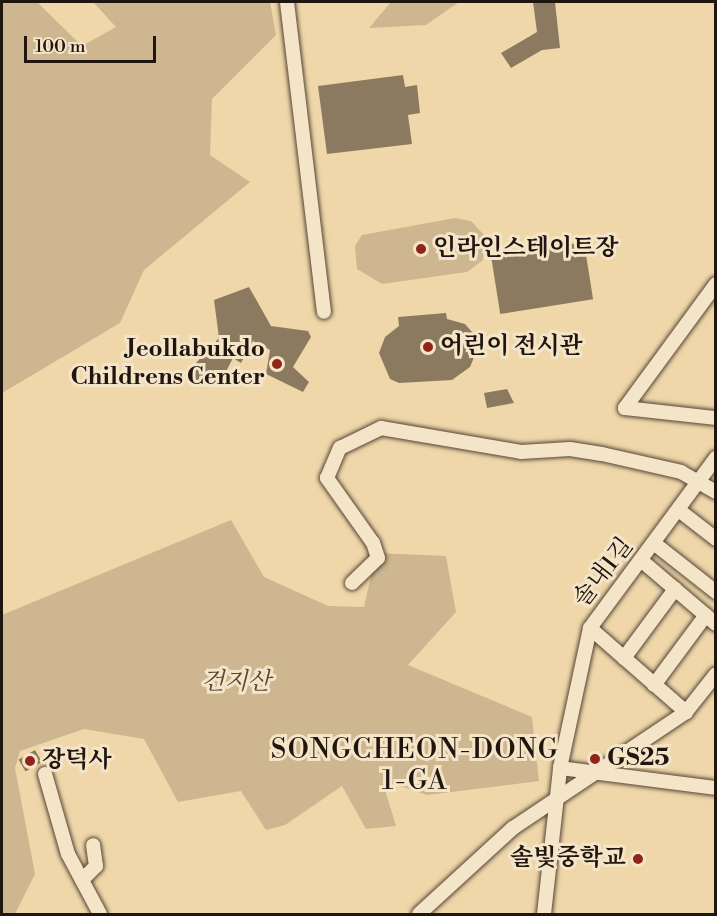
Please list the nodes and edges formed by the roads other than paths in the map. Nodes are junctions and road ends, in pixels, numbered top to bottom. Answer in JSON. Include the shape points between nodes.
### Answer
{"nodes":[{"id":1,"x":287,"y":2,"type":"edge"},
{"id":2,"x":716,"y":284,"type":"edge"},
{"id":3,"x":324,"y":312,"type":"dead end"},
{"id":4,"x":716,"y":418,"type":"edge"},
{"id":5,"x":716,"y":458,"type":"edge"},
{"id":6,"x":702,"y":482,"type":"junction"},
{"id":7,"x":716,"y":492,"type":"edge"},
{"id":8,"x":680,"y":511,"type":"junction"},
{"id":9,"x":716,"y":539,"type":"edge"},
{"id":10,"x":655,"y":544,"type":"junction"},
{"id":11,"x":642,"y":561,"type":"junction"},
{"id":12,"x":352,"y":583,"type":"dead end"},
{"id":13,"x":675,"y":589,"type":"junction"},
{"id":14,"x":716,"y":592,"type":"edge"},
{"id":15,"x":711,"y":620,"type":"edge"},
{"id":16,"x":590,"y":628,"type":"junction"},
{"id":17,"x":624,"y":658,"type":"junction"},
{"id":18,"x":716,"y":674,"type":"edge"},
{"id":19,"x":654,"y":684,"type":"junction"},
{"id":20,"x":686,"y":712,"type":"junction"},
{"id":21,"x":560,"y":768,"type":"junction"},
{"id":22,"x":597,"y":773,"type":"junction"},
{"id":23,"x":45,"y":774,"type":"dead end"},
{"id":24,"x":716,"y":788,"type":"edge"},
{"id":25,"x":557,"y":799,"type":"junction"},
{"id":26,"x":93,"y":844,"type":"dead end"},
{"id":27,"x":82,"y":880,"type":"junction"},
{"id":28,"x":425,"y":913,"type":"edge"},
{"id":29,"x":100,"y":915,"type":"edge"},
{"id":30,"x":544,"y":915,"type":"edge"}],
"edges":[{"from":1,"to":3,"type":"street"},
{"from":2,"to":4,"type":"street","via":[[625,408]]},
{"from":5,"to":6,"type":"street","name":"솔내1길"},
{"from":6,"to":7,"type":"street"},
{"from":6,"to":8,"type":"street","name":"솔내1길"},
{"from":6,"to":12,"type":"street","via":[[603,454],[570,449],[521,452],[381,428],[340,448],[327,478],[373,543],[378,558]]},
{"from":8,"to":9,"type":"street"},
{"from":8,"to":10,"type":"street","name":"솔내1길"},
{"from":10,"to":11,"type":"street","name":"솔내1길"},
{"from":10,"to":14,"type":"street"},
{"from":11,"to":13,"type":"street"},
{"from":11,"to":16,"type":"street","name":"솔내1길"},
{"from":13,"to":15,"type":"street"},
{"from":13,"to":17,"type":"street"},
{"from":15,"to":19,"type":"street"},
{"from":16,"to":17,"type":"street"},
{"from":16,"to":21,"type":"street","name":"솔내1길"},
{"from":17,"to":19,"type":"street"},
{"from":18,"to":20,"type":"street"},
{"from":19,"to":20,"type":"street"},
{"from":20,"to":22,"type":"street"},
{"from":21,"to":22,"type":"street"},
{"from":21,"to":25,"type":"street","name":"솔내1길"},
{"from":22,"to":24,"type":"street"},
{"from":22,"to":25,"type":"street"},
{"from":23,"to":27,"type":"street","via":[[58,828]]},
{"from":25,"to":28,"type":"street","via":[[457,874]]},
{"from":25,"to":30,"type":"street","name":"솔내1길"},
{"from":26,"to":27,"type":"street","via":[[96,866]]},
{"from":27,"to":29,"type":"street"}]}
